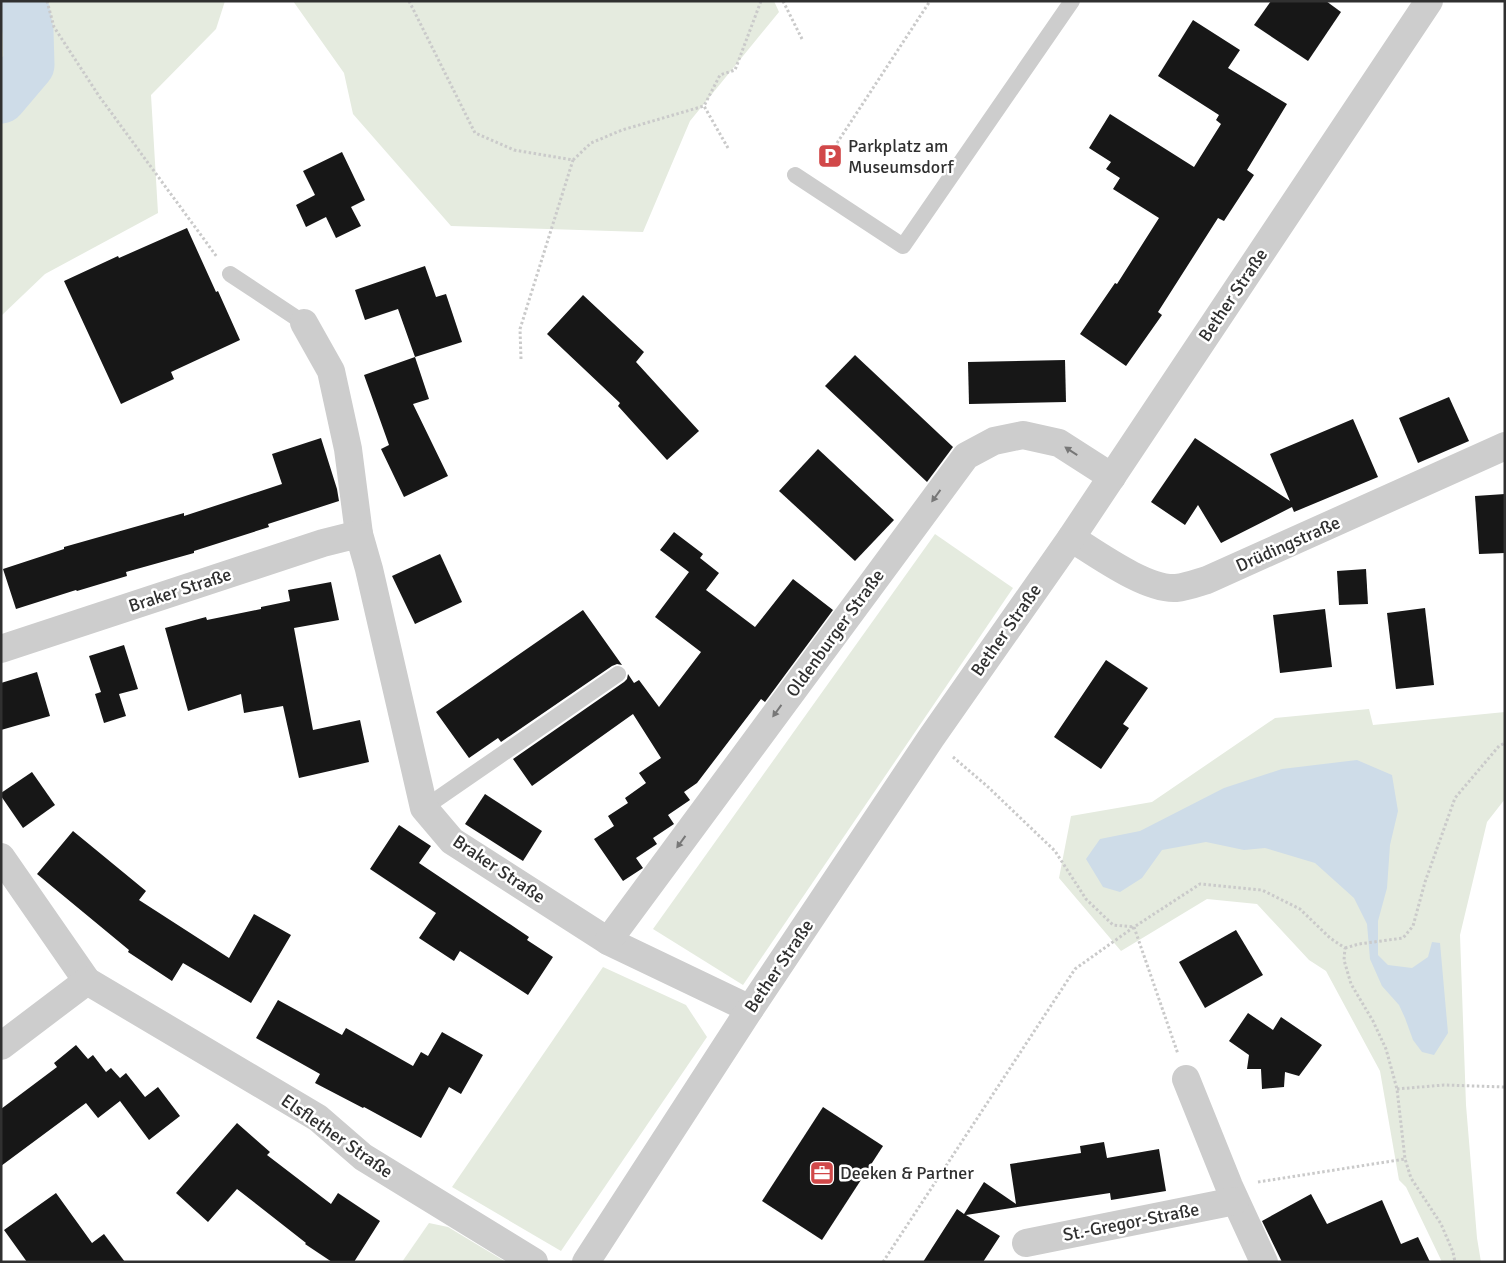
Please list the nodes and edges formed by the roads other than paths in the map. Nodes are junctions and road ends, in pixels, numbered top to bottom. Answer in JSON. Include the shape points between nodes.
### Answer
{"nodes":[{"id":1,"x":1072,"y":1,"type":"edge"},
{"id":2,"x":1429,"y":1,"type":"edge"},
{"id":3,"x":795,"y":175,"type":"dead end"},
{"id":4,"x":230,"y":274,"type":"road end"},
{"id":5,"x":304,"y":323,"type":"joint"},
{"id":6,"x":1505,"y":446,"type":"edge"},
{"id":7,"x":1112,"y":477,"type":"junction"},
{"id":8,"x":359,"y":534,"type":"junction"},
{"id":9,"x":1071,"y":538,"type":"junction"},
{"id":10,"x":1,"y":649,"type":"edge"},
{"id":11,"x":618,"y":674,"type":"dead end"},
{"id":12,"x":424,"y":808,"type":"junction"},
{"id":13,"x":8,"y":866,"type":"edge"},
{"id":14,"x":608,"y":941,"type":"junction"},
{"id":15,"x":87,"y":982,"type":"junction"},
{"id":16,"x":750,"y":1009,"type":"junction"},
{"id":17,"x":1,"y":1046,"type":"edge"},
{"id":18,"x":1186,"y":1079,"type":"road end"},
{"id":19,"x":1232,"y":1194,"type":"junction"},
{"id":20,"x":1026,"y":1243,"type":"dead end"},
{"id":21,"x":534,"y":1262,"type":"edge"},
{"id":22,"x":586,"y":1262,"type":"edge"},
{"id":23,"x":1264,"y":1262,"type":"edge"}],
"edges":[{"from":1,"to":3,"type":"lane","via":[[903,246]]},
{"from":2,"to":7,"type":"street","name":"Bether Straße"},
{"from":4,"to":5,"type":"lane"},
{"from":5,"to":8,"type":"street","name":"Braker Straße","via":[[330,371],[348,449]]},
{"from":6,"to":9,"type":"street","name":"Drüdingstraße","via":[[1207,580],[1176,588],[1140,580]]},
{"from":7,"to":9,"type":"street","name":"Bether Straße"},
{"from":7,"to":14,"type":"street","name":"Oldenburger Straße","one_way":true,"via":[[1059,444],[1023,435],[994,440],[966,456]]},
{"from":8,"to":10,"type":"street","name":"Braker Straße"},
{"from":8,"to":12,"type":"street","name":"Braker Straße"},
{"from":9,"to":16,"type":"street","name":"Bether Straße","via":[[931,738]]},
{"from":11,"to":12,"type":"lane"},
{"from":12,"to":14,"type":"street","name":"Braker Straße","via":[[452,840]]},
{"from":13,"to":15,"type":"street","name":"Elsflether Straße"},
{"from":14,"to":16,"type":"street","name":"Braker Straße"},
{"from":15,"to":17,"type":"street"},
{"from":15,"to":21,"type":"street","name":"Elsflether Straße","via":[[318,1118],[363,1156]]},
{"from":16,"to":22,"type":"street","name":"Bether Straße"},
{"from":18,"to":19,"type":"street"},
{"from":19,"to":20,"type":"street","name":"St.-Gregor-Straße"},
{"from":19,"to":23,"type":"street"}]}
